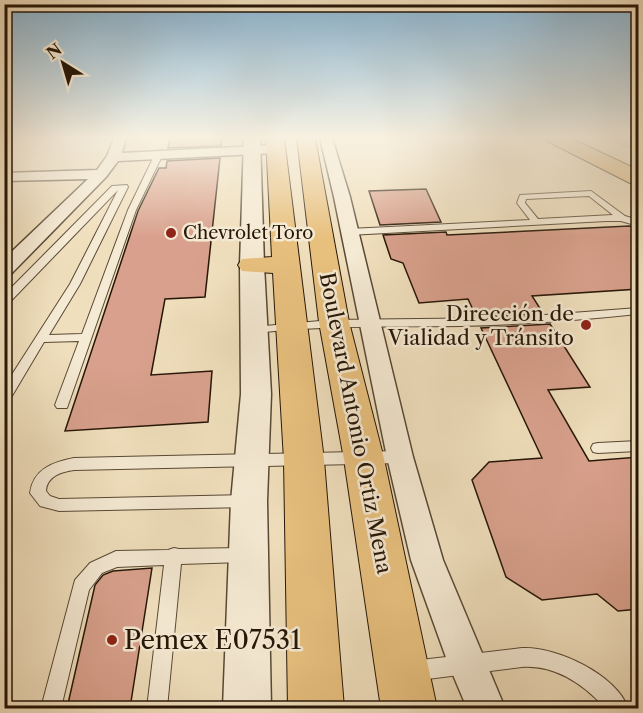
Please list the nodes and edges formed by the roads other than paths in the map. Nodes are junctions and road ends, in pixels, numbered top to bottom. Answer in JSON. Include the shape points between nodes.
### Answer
{"nodes":[{"id":1,"x":104,"y":171,"type":"edge"},
{"id":2,"x":151,"y":171,"type":"edge"},
{"id":3,"x":271,"y":171,"type":"edge"},
{"id":4,"x":278,"y":171,"type":"edge"},
{"id":5,"x":334,"y":171,"type":"edge"},
{"id":6,"x":625,"y":171,"type":"edge"},
{"id":7,"x":102,"y":174,"type":"junction"},
{"id":8,"x":4,"y":177,"type":"edge"},
{"id":9,"x":639,"y":178,"type":"edge"},
{"id":10,"x":622,"y":218,"type":"junction"},
{"id":11,"x":536,"y":222,"type":"junction"},
{"id":12,"x":639,"y":223,"type":"edge"},
{"id":13,"x":349,"y":232,"type":"junction"},
{"id":14,"x":4,"y":250,"type":"edge"},
{"id":15,"x":25,"y":250,"type":"junction"},
{"id":16,"x":270,"y":265,"type":"junction"},
{"id":17,"x":4,"y":270,"type":"edge"},
{"id":18,"x":4,"y":302,"type":"edge"},
{"id":19,"x":639,"y":311,"type":"edge"},
{"id":20,"x":334,"y":322,"type":"junction"},
{"id":21,"x":372,"y":323,"type":"junction"},
{"id":22,"x":292,"y":325,"type":"junction"},
{"id":23,"x":254,"y":330,"type":"junction"},
{"id":24,"x":86,"y":337,"type":"junction"},
{"id":25,"x":41,"y":339,"type":"junction"},
{"id":26,"x":4,"y":398,"type":"edge"},
{"id":27,"x":62,"y":405,"type":"dead end"},
{"id":28,"x":639,"y":446,"type":"edge"},
{"id":29,"x":598,"y":448,"type":"dead end"},
{"id":30,"x":400,"y":457,"type":"junction"},
{"id":31,"x":364,"y":459,"type":"junction"},
{"id":32,"x":304,"y":460,"type":"junction"},
{"id":33,"x":251,"y":461,"type":"junction"},
{"id":34,"x":249,"y":501,"type":"junction"},
{"id":35,"x":174,"y":555,"type":"junction"},
{"id":36,"x":249,"y":555,"type":"junction"},
{"id":37,"x":466,"y":663,"type":"junction"},
{"id":38,"x":402,"y":672,"type":"junction"},
{"id":39,"x":51,"y":708,"type":"edge"},
{"id":40,"x":157,"y":708,"type":"edge"},
{"id":41,"x":247,"y":708,"type":"edge"},
{"id":42,"x":316,"y":708,"type":"edge"},
{"id":43,"x":409,"y":708,"type":"edge"},
{"id":44,"x":486,"y":708,"type":"edge"},
{"id":45,"x":618,"y":708,"type":"edge"}],
"edges":[{"from":1,"to":7,"type":"street"},
{"from":2,"to":24,"type":"lane","via":[[132,210]]},
{"from":3,"to":16,"type":"main road","name":"Boulevard Antonio Ortiz Mena"},
{"from":4,"to":20,"type":"main road","name":"Boulevard Antonio Ortiz Mena"},
{"from":5,"to":13,"type":"street"},
{"from":6,"to":9,"type":"main road"},
{"from":7,"to":8,"type":"street"},
{"from":7,"to":15,"type":"street"},
{"from":10,"to":11,"type":"lane"},
{"from":10,"to":11,"type":"lane","via":[[591,193],[523,197],[521,203]]},
{"from":10,"to":12,"type":"lane"},
{"from":11,"to":13,"type":"lane"},
{"from":13,"to":21,"type":"street"},
{"from":14,"to":15,"type":"street"},
{"from":15,"to":17,"type":"street"},
{"from":16,"to":22,"type":"main road","name":"Boulevard Antonio Ortiz Mena"},
{"from":16,"to":23,"type":"street","name":"Boulevard Antonio Ortiz Mena"},
{"from":18,"to":25,"type":"lane","via":[[115,188],[124,187],[75,284]]},
{"from":19,"to":21,"type":"lane","via":[[491,322]]},
{"from":20,"to":21,"type":"lane"},
{"from":20,"to":22,"type":"lane"},
{"from":20,"to":31,"type":"main road","name":"Boulevard Antonio Ortiz Mena"},
{"from":21,"to":30,"type":"street"},
{"from":22,"to":23,"type":"lane"},
{"from":22,"to":32,"type":"main road","name":"Boulevard Antonio Ortiz Mena"},
{"from":23,"to":33,"type":"street","name":"Boulevard Antonio Ortiz Mena","via":[[256,394]]},
{"from":24,"to":25,"type":"lane"},
{"from":24,"to":27,"type":"lane"},
{"from":25,"to":26,"type":"lane"},
{"from":28,"to":29,"type":"lane"},
{"from":30,"to":31,"type":"lane"},
{"from":30,"to":37,"type":"street","via":[[428,560]]},
{"from":31,"to":32,"type":"lane"},
{"from":31,"to":38,"type":"main road","name":"Boulevard Antonio Ortiz Mena"},
{"from":32,"to":33,"type":"lane"},
{"from":32,"to":42,"type":"main road","name":"Boulevard Antonio Ortiz Mena"},
{"from":33,"to":34,"type":"street","name":"Boulevard Antonio Ortiz Mena"},
{"from":33,"to":34,"type":"lane","via":[[74,464],[49,472],[38,486],[45,501],[59,505]]},
{"from":34,"to":36,"type":"street","name":"Boulevard Antonio Ortiz Mena"},
{"from":35,"to":36,"type":"lane"},
{"from":35,"to":39,"type":"lane","via":[[116,559],[88,576],[81,586]]},
{"from":35,"to":40,"type":"lane"},
{"from":36,"to":41,"type":"street","name":"Boulevard Antonio Ortiz Mena"},
{"from":37,"to":38,"type":"lane"},
{"from":37,"to":44,"type":"street"},
{"from":37,"to":45,"type":"lane","via":[[536,657],[557,662],[586,677]]},
{"from":38,"to":43,"type":"main road","name":"Boulevard Antonio Ortiz Mena"}]}
